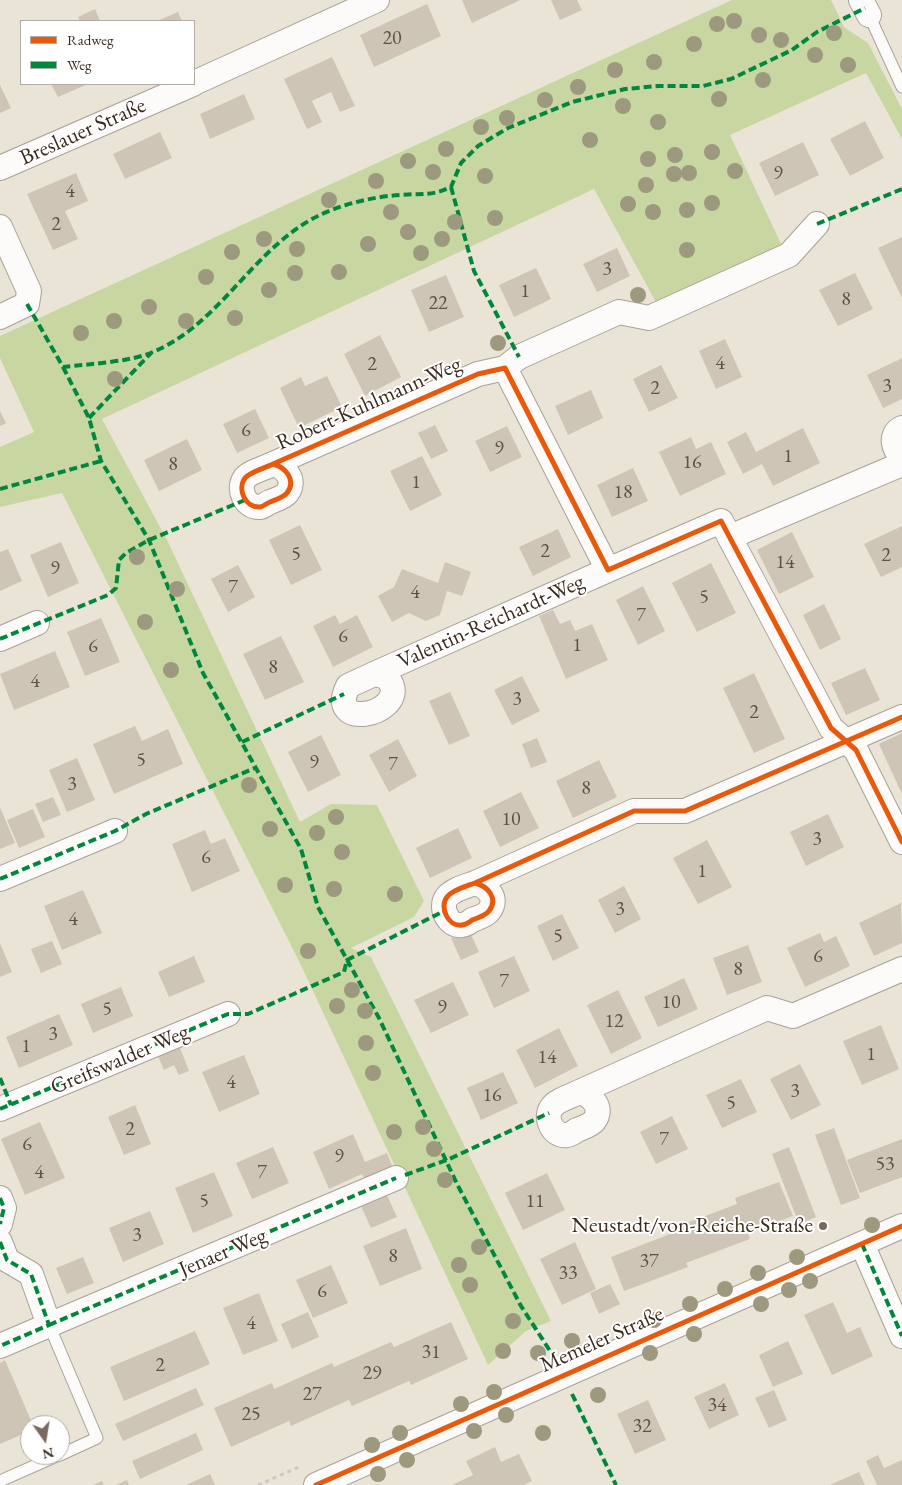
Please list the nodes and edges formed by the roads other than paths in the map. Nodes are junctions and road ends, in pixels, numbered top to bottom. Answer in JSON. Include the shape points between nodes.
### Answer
{"nodes":[{"id":1,"x":377,"y":0,"type":"edge"},
{"id":2,"x":865,"y":8,"type":"edge"},
{"id":3,"x":195,"y":83,"type":"edge"},
{"id":4,"x":191,"y":85,"type":"edge"},
{"id":5,"x":902,"y":87,"type":"edge"},
{"id":6,"x":0,"y":168,"type":"edge"},
{"id":7,"x":817,"y":224,"type":"dead end"},
{"id":8,"x":0,"y":227,"type":"edge"},
{"id":9,"x":0,"y":317,"type":"edge"},
{"id":10,"x":505,"y":368,"type":"junction"},
{"id":11,"x":902,"y":428,"type":"edge"},
{"id":12,"x":902,"y":457,"type":"edge"},
{"id":13,"x":273,"y":464,"type":"dead end"},
{"id":14,"x":902,"y":464,"type":"edge"},
{"id":15,"x":730,"y":538,"type":"junction"},
{"id":16,"x":608,"y":570,"type":"junction"},
{"id":17,"x":37,"y":623,"type":"dead end"},
{"id":18,"x":0,"y":639,"type":"edge"},
{"id":19,"x":374,"y":674,"type":"dead end"},
{"id":20,"x":902,"y":717,"type":"edge"},
{"id":21,"x":845,"y":743,"type":"junction"},
{"id":22,"x":114,"y":831,"type":"dead end"},
{"id":23,"x":902,"y":842,"type":"edge"},
{"id":24,"x":0,"y":879,"type":"edge"},
{"id":25,"x":475,"y":883,"type":"dead end"},
{"id":26,"x":902,"y":969,"type":"edge"},
{"id":27,"x":228,"y":1014,"type":"dead end"},
{"id":28,"x":579,"y":1092,"type":"dead end"},
{"id":29,"x":6,"y":1107,"type":"edge"},
{"id":30,"x":396,"y":1178,"type":"dead end"},
{"id":31,"x":0,"y":1198,"type":"edge"},
{"id":32,"x":0,"y":1224,"type":"edge"},
{"id":33,"x":902,"y":1226,"type":"edge"},
{"id":34,"x":0,"y":1242,"type":"edge"},
{"id":35,"x":862,"y":1244,"type":"junction"},
{"id":36,"x":49,"y":1325,"type":"junction"},
{"id":37,"x":902,"y":1336,"type":"edge"},
{"id":38,"x":0,"y":1346,"type":"edge"},
{"id":39,"x":70,"y":1450,"type":"edge"},
{"id":40,"x":38,"y":1465,"type":"edge"},
{"id":41,"x":0,"y":1482,"type":"edge"},
{"id":42,"x":316,"y":1485,"type":"edge"}],
"edges":[{"from":1,"to":3,"type":"street","name":"Breslauer Straße"},
{"from":2,"to":5,"type":"lane"},
{"from":4,"to":6,"type":"street","name":"Breslauer Straße"},
{"from":7,"to":10,"type":"street","name":"Robert-Kuhlmann-Weg","via":[[789,255],[649,318],[619,312],[519,358]]},
{"from":8,"to":9,"type":"street","via":[[29,291],[27,304]]},
{"from":10,"to":13,"type":"street","name":"Robert-Kuhlmann-Weg","via":[[478,374]]},
{"from":10,"to":16,"type":"street"},
{"from":11,"to":12,"type":"street","via":[[894,437],[894,445]]},
{"from":14,"to":15,"type":"street"},
{"from":15,"to":16,"type":"street","name":"Valentin-Reichardt-Weg","via":[[721,521]]},
{"from":15,"to":21,"type":"street","via":[[831,728]]},
{"from":16,"to":19,"type":"street","name":"Valentin-Reichardt-Weg"},
{"from":17,"to":18,"type":"street"},
{"from":20,"to":21,"type":"street"},
{"from":21,"to":23,"type":"street","via":[[856,750]]},
{"from":21,"to":25,"type":"street","via":[[685,811],[634,811]]},
{"from":22,"to":24,"type":"street"},
{"from":26,"to":28,"type":"street","via":[[793,1016],[767,1008]]},
{"from":27,"to":29,"type":"street","name":"Greifswalder Weg"},
{"from":30,"to":36,"type":"street","name":"Jenaer Weg"},
{"from":31,"to":32,"type":"street","via":[[4,1208]]},
{"from":33,"to":35,"type":"street","name":"Memeler Straße"},
{"from":34,"to":36,"type":"street","via":[[7,1260],[31,1274]]},
{"from":35,"to":37,"type":"street"},
{"from":35,"to":42,"type":"street","name":"Memeler Straße"},
{"from":36,"to":38,"type":"street","name":"Jenaer Weg"},
{"from":36,"to":39,"type":"lane","via":[[97,1438]]},
{"from":40,"to":41,"type":"lane"}]}
